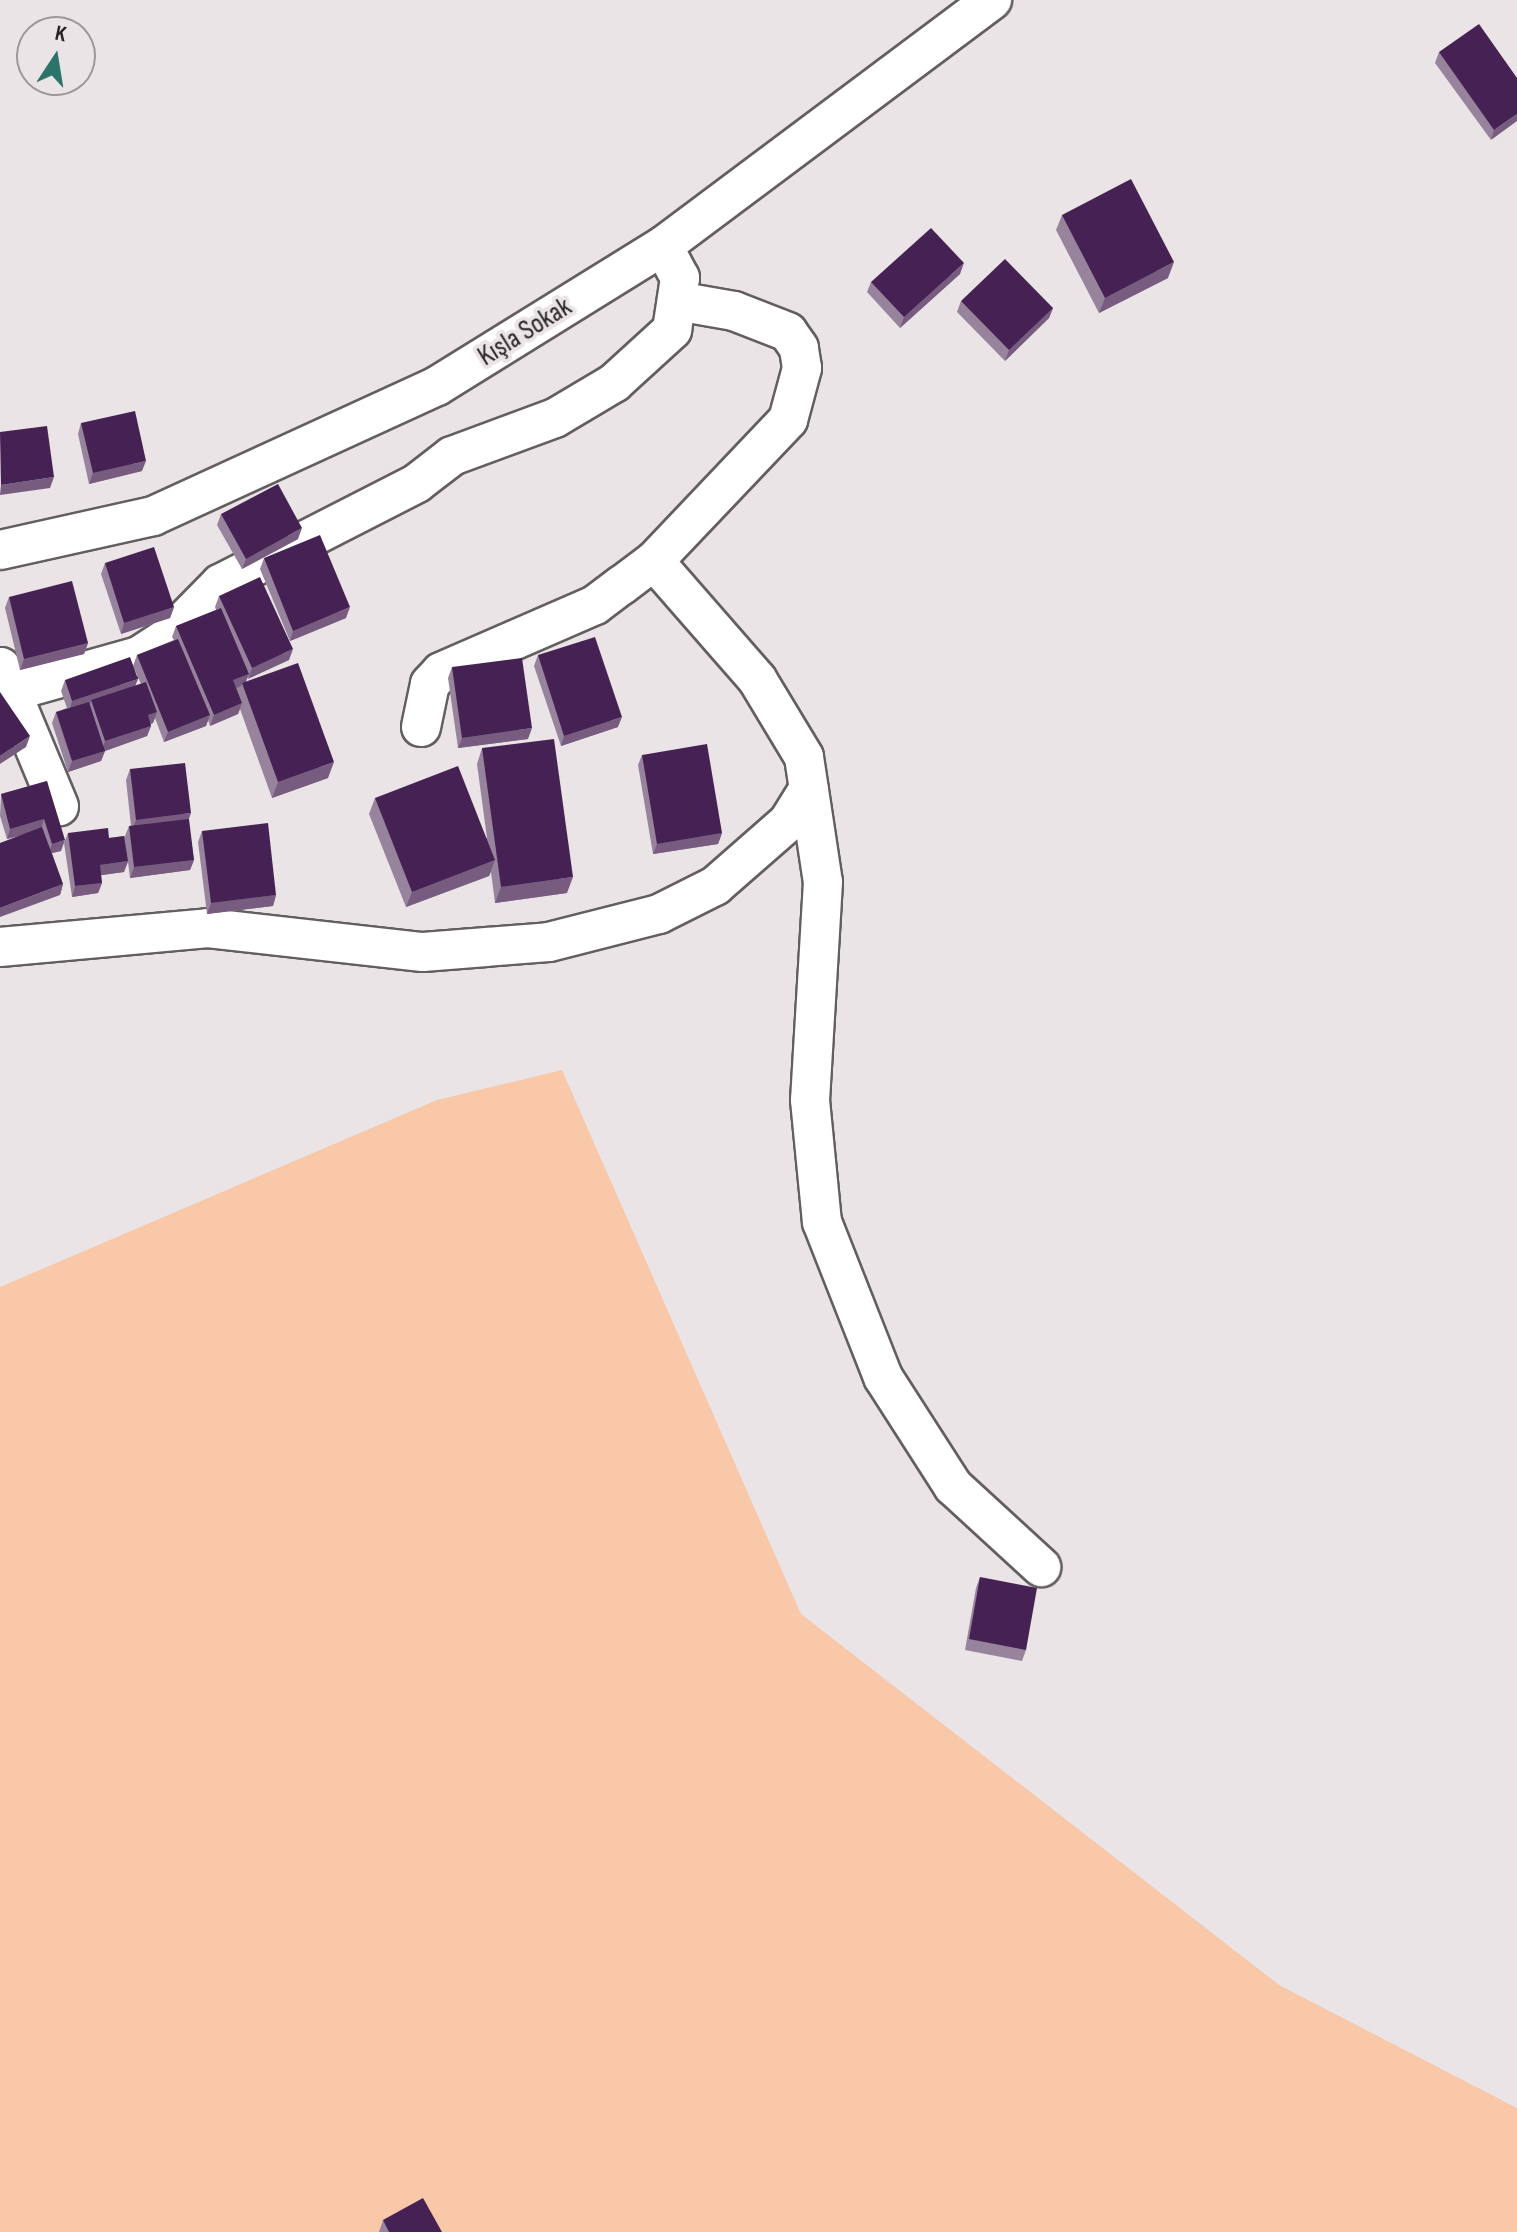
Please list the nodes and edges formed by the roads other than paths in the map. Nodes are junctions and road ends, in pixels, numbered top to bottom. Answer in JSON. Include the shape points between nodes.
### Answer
{"nodes":[{"id":1,"x":992,"y":0,"type":"edge"},
{"id":2,"x":663,"y":246,"type":"junction"},
{"id":3,"x":677,"y":301,"type":"junction"},
{"id":4,"x":0,"y":550,"type":"edge"},
{"id":5,"x":654,"y":561,"type":"junction"},
{"id":6,"x":3,"y":683,"type":"edge"},
{"id":7,"x":421,"y":727,"type":"dead end"},
{"id":8,"x":809,"y":789,"type":"junction"},
{"id":9,"x":59,"y":806,"type":"dead end"},
{"id":10,"x":0,"y":947,"type":"edge"},
{"id":11,"x":1041,"y":1567,"type":"dead end"}],
"edges":[{"from":1,"to":2,"type":"street","name":"Kışla Sokak"},
{"from":2,"to":3,"type":"street","via":[[680,278]]},
{"from":2,"to":4,"type":"street","name":"Kışla Sokak","via":[[437,386],[252,473],[153,516]]},
{"from":3,"to":5,"type":"street","via":[[734,311],[788,332],[799,348],[802,368],[788,420]]},
{"from":3,"to":6,"type":"street","via":[[672,330],[614,383],[567,411],[452,456],[417,483],[220,584],[167,638],[139,656]]},
{"from":5,"to":7,"type":"street","via":[[595,605],[441,672],[430,684]]},
{"from":5,"to":8,"type":"street","via":[[757,679],[804,757]]},
{"from":6,"to":9,"type":"street"},
{"from":8,"to":10,"type":"street","via":[[788,822],[715,886],[659,914],[549,942],[423,952],[208,928]]},
{"from":8,"to":11,"type":"street","via":[[823,882],[810,1100],[822,1222],[883,1377],[953,1486]]}]}
